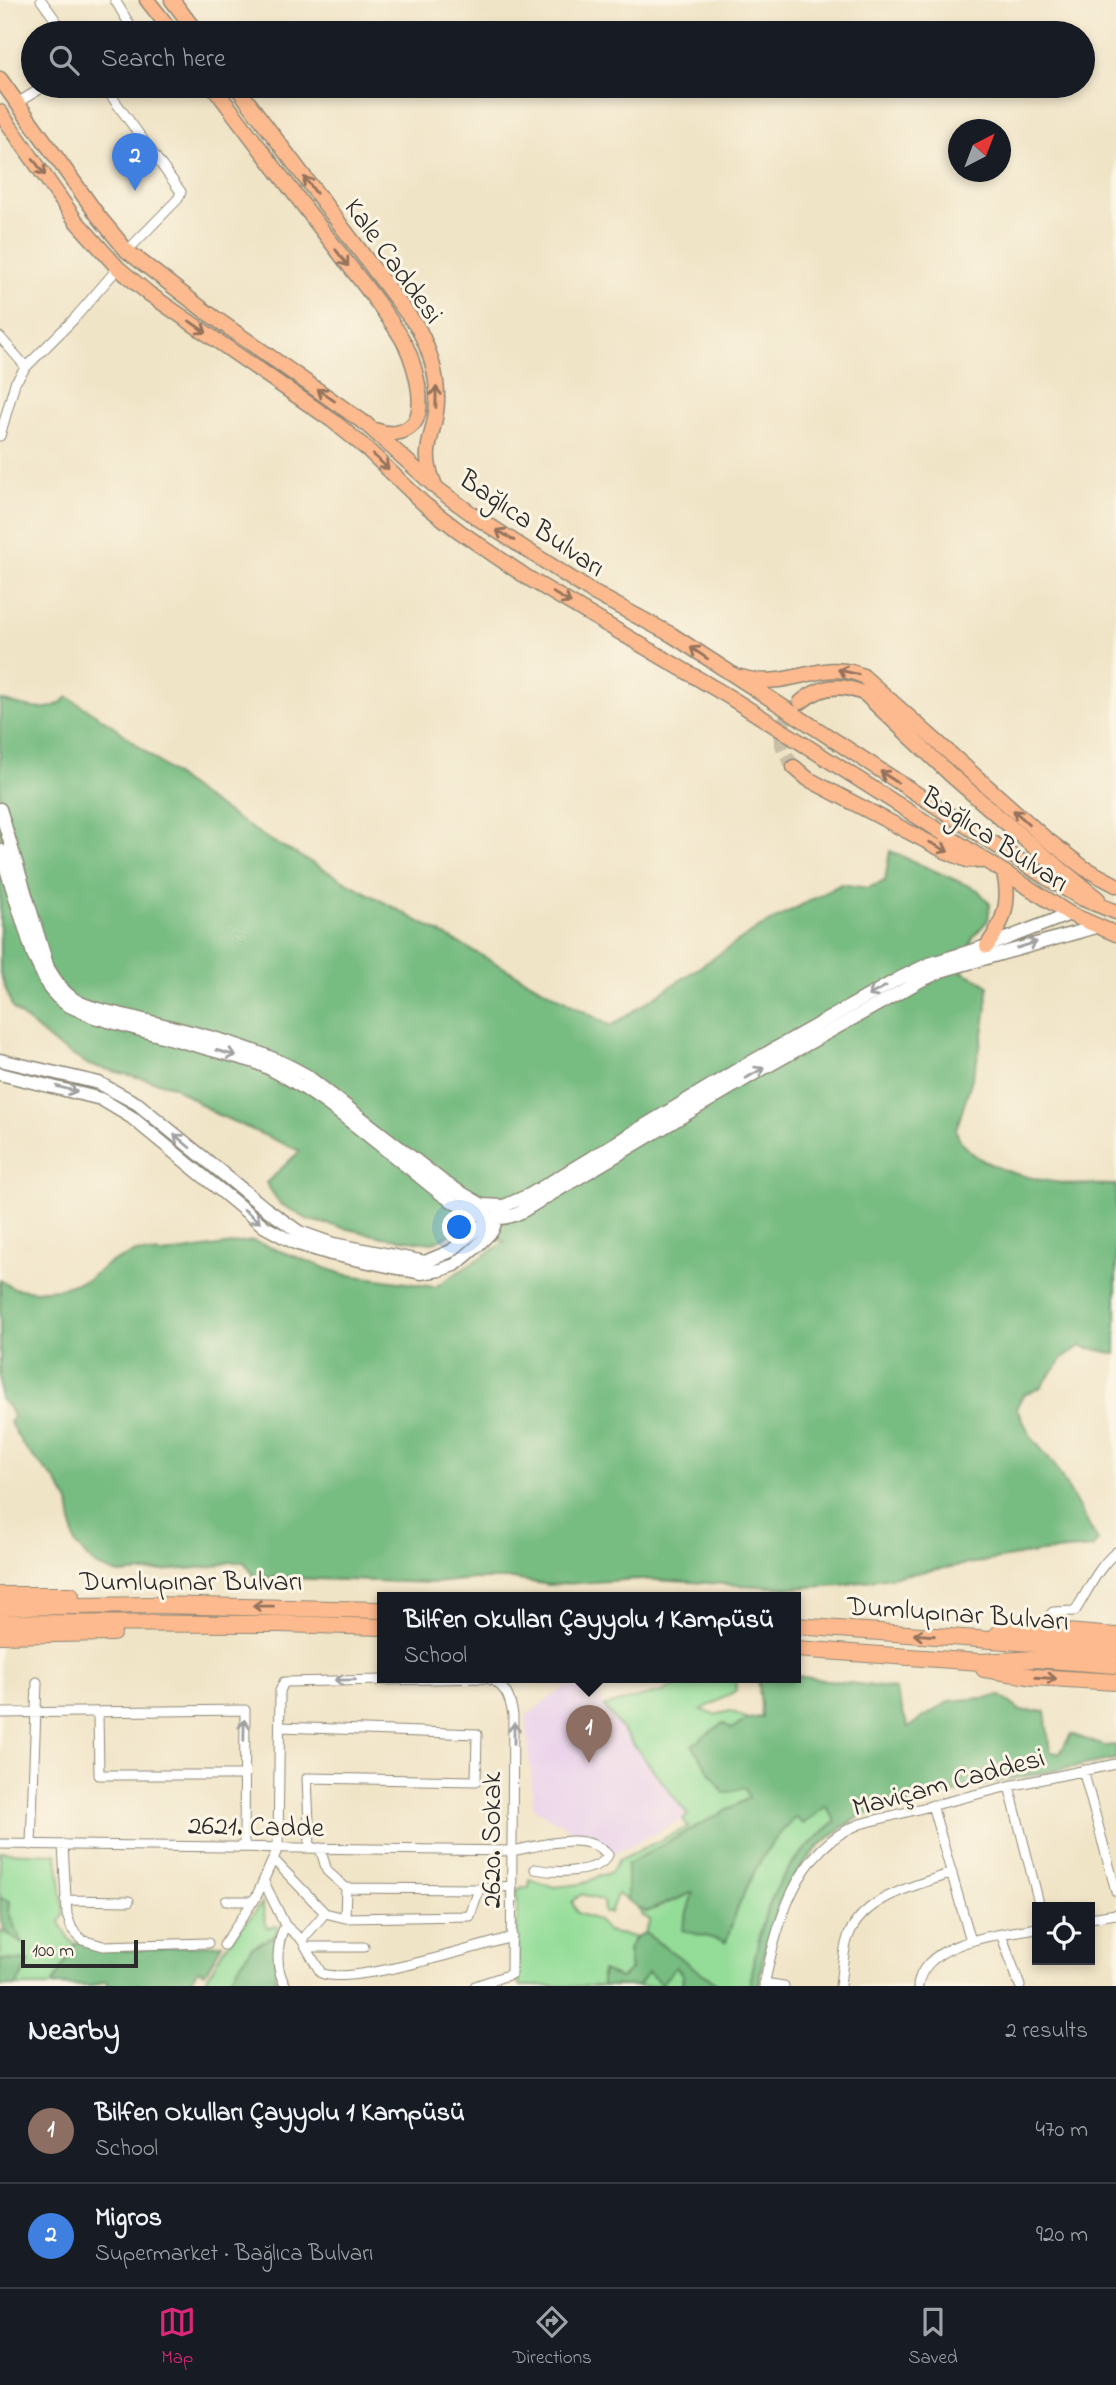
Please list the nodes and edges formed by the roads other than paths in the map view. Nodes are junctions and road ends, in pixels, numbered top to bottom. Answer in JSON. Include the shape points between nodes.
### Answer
{"nodes":[{"id":1,"x":41,"y":0,"type":"edge"},
{"id":2,"x":115,"y":0,"type":"edge"},
{"id":3,"x":147,"y":0,"type":"edge"},
{"id":4,"x":172,"y":0,"type":"edge"},
{"id":5,"x":56,"y":21,"type":"edge"},
{"id":6,"x":127,"y":21,"type":"edge"},
{"id":7,"x":164,"y":21,"type":"edge"},
{"id":8,"x":188,"y":21,"type":"edge"},
{"id":9,"x":0,"y":79,"type":"edge"},
{"id":10,"x":25,"y":98,"type":"edge"},
{"id":11,"x":113,"y":98,"type":"edge"},
{"id":12,"x":222,"y":98,"type":"edge"},
{"id":13,"x":245,"y":98,"type":"edge"},
{"id":14,"x":17,"y":103,"type":"junction"},
{"id":15,"x":2,"y":118,"type":"edge"},
{"id":16,"x":127,"y":251,"type":"junction"},
{"id":17,"x":118,"y":268,"type":"junction"},
{"id":18,"x":0,"y":337,"type":"edge"},
{"id":19,"x":26,"y":367,"type":"junction"},
{"id":20,"x":366,"y":424,"type":"junction"},
{"id":21,"x":0,"y":436,"type":"edge"},
{"id":22,"x":436,"y":487,"type":"junction"},
{"id":23,"x":728,"y":672,"type":"junction"},
{"id":24,"x":801,"y":702,"type":"tunnel mouth"},
{"id":25,"x":794,"y":767,"type":"tunnel mouth"},
{"id":26,"x":0,"y":809,"type":"edge"},
{"id":27,"x":1036,"y":849,"type":"junction"},
{"id":28,"x":0,"y":850,"type":"edge"},
{"id":29,"x":1071,"y":859,"type":"junction"},
{"id":30,"x":986,"y":861,"type":"junction"},
{"id":31,"x":1004,"y":873,"type":"junction"},
{"id":32,"x":1116,"y":885,"type":"edge"},
{"id":33,"x":1114,"y":911,"type":"edge"},
{"id":34,"x":1070,"y":914,"type":"junction"},
{"id":35,"x":1096,"y":927,"type":"junction"},
{"id":36,"x":1116,"y":934,"type":"edge"},
{"id":37,"x":987,"y":946,"type":"junction"},
{"id":38,"x":0,"y":1060,"type":"edge"},
{"id":39,"x":0,"y":1074,"type":"edge"},
{"id":40,"x":504,"y":1206,"type":"junction"},
{"id":41,"x":496,"y":1219,"type":"junction"},
{"id":42,"x":1116,"y":1552,"type":"edge"},
{"id":43,"x":0,"y":1595,"type":"edge"},
{"id":44,"x":184,"y":1605,"type":"junction"},
{"id":45,"x":0,"y":1607,"type":"edge"},
{"id":46,"x":377,"y":1610,"type":"edge"},
{"id":47,"x":0,"y":1623,"type":"edge"},
{"id":48,"x":184,"y":1623,"type":"junction"},
{"id":49,"x":801,"y":1626,"type":"edge"},
{"id":50,"x":377,"y":1627,"type":"edge"},
{"id":51,"x":0,"y":1636,"type":"edge"},
{"id":52,"x":1116,"y":1636,"type":"edge"},
{"id":53,"x":1035,"y":1644,"type":"junction"},
{"id":54,"x":801,"y":1649,"type":"edge"},
{"id":55,"x":1116,"y":1649,"type":"edge"},
{"id":56,"x":930,"y":1660,"type":"junction"},
{"id":57,"x":1116,"y":1665,"type":"edge"},
{"id":58,"x":377,"y":1680,"type":"edge"},
{"id":59,"x":37,"y":1682,"type":"dead end"},
{"id":60,"x":1116,"y":1682,"type":"edge"},
{"id":61,"x":497,"y":1683,"type":"edge"},
{"id":62,"x":98,"y":1712,"type":"junction"},
{"id":63,"x":0,"y":1713,"type":"edge"},
{"id":64,"x":36,"y":1713,"type":"junction"},
{"id":65,"x":280,"y":1727,"type":"junction"},
{"id":66,"x":1116,"y":1765,"type":"edge"},
{"id":67,"x":1083,"y":1770,"type":"junction"},
{"id":68,"x":243,"y":1775,"type":"junction"},
{"id":69,"x":1009,"y":1786,"type":"junction"},
{"id":70,"x":932,"y":1805,"type":"junction"},
{"id":71,"x":0,"y":1844,"type":"edge"},
{"id":72,"x":31,"y":1845,"type":"junction"},
{"id":73,"x":63,"y":1845,"type":"junction"},
{"id":74,"x":244,"y":1847,"type":"junction"},
{"id":75,"x":278,"y":1848,"type":"junction"},
{"id":76,"x":310,"y":1848,"type":"junction"},
{"id":77,"x":320,"y":1848,"type":"junction"},
{"id":78,"x":512,"y":1850,"type":"junction"},
{"id":79,"x":274,"y":1860,"type":"junction"},
{"id":80,"x":535,"y":1869,"type":"dead end"},
{"id":81,"x":952,"y":1873,"type":"junction"},
{"id":82,"x":264,"y":1882,"type":"junction"},
{"id":83,"x":512,"y":1886,"type":"junction"},
{"id":84,"x":346,"y":1888,"type":"junction"},
{"id":85,"x":479,"y":1889,"type":"junction"},
{"id":86,"x":1116,"y":1891,"type":"edge"},
{"id":87,"x":65,"y":1900,"type":"junction"},
{"id":88,"x":129,"y":1901,"type":"dead end"},
{"id":89,"x":254,"y":1901,"type":"junction"},
{"id":90,"x":226,"y":1902,"type":"dead end"},
{"id":91,"x":1039,"y":1902,"type":"edge"},
{"id":92,"x":325,"y":1913,"type":"junction"},
{"id":93,"x":1116,"y":1914,"type":"edge"},
{"id":94,"x":1095,"y":1917,"type":"edge"},
{"id":95,"x":345,"y":1918,"type":"junction"},
{"id":96,"x":285,"y":1925,"type":"junction"},
{"id":97,"x":1032,"y":1929,"type":"edge"},
{"id":98,"x":1001,"y":1934,"type":"junction"},
{"id":99,"x":512,"y":1937,"type":"junction"},
{"id":100,"x":971,"y":1941,"type":"junction"},
{"id":101,"x":208,"y":1943,"type":"dead end"},
{"id":102,"x":304,"y":1943,"type":"junction"},
{"id":103,"x":224,"y":1945,"type":"dead end"},
{"id":104,"x":364,"y":1947,"type":"dead end"},
{"id":105,"x":764,"y":1985,"type":"edge"},
{"id":106,"x":286,"y":1986,"type":"edge"},
{"id":107,"x":475,"y":1986,"type":"edge"},
{"id":108,"x":784,"y":1986,"type":"edge"},
{"id":109,"x":840,"y":1986,"type":"edge"},
{"id":110,"x":918,"y":1986,"type":"edge"},
{"id":111,"x":1020,"y":1986,"type":"edge"}],
"edges":[{"from":1,"to":5,"type":"street"},
{"from":2,"to":6,"type":"street"},
{"from":3,"to":7,"type":"main road"},
{"from":4,"to":8,"type":"main road"},
{"from":9,"to":14,"type":"main road","name":"Bağlıca Bulvarı"},
{"from":10,"to":14,"type":"street"},
{"from":11,"to":16,"type":"street","via":[[181,191]]},
{"from":12,"to":20,"type":"main road","name":"Kale Caddesi","one_way":true,"via":[[410,354],[418,384],[414,422],[392,433]]},
{"from":22,"to":13,"type":"main road","name":"Kale Caddesi","one_way":true,"via":[[427,452],[437,384],[427,345]]},
{"from":14,"to":16,"type":"main road","name":"Bağlıca Bulvarı"},
{"from":15,"to":17,"type":"main road","name":"Bağlıca Bulvarı","one_way":true,"via":[[76,220]]},
{"from":20,"to":16,"type":"main road","name":"Bağlıca Bulvarı","one_way":true},
{"from":17,"to":19,"type":"street"},
{"from":17,"to":30,"type":"main road","name":"Bağlıca Bulvarı","one_way":true,"via":[[333,421],[424,503],[494,555],[731,698]]},
{"from":18,"to":19,"type":"street"},
{"from":19,"to":21,"type":"street","via":[[15,383]]},
{"from":20,"to":22,"type":"main road","name":"Bağlıca Bulvarı"},
{"from":23,"to":22,"type":"main road","name":"Bağlıca Bulvarı","one_way":true,"via":[[592,592]]},
{"from":29,"to":23,"type":"main road","one_way":true,"via":[[863,676],[839,669],[767,682]]},
{"from":33,"to":23,"type":"main road","name":"Bağlıca Bulvarı","one_way":true,"via":[[1045,877]]},
{"from":24,"to":27,"type":"main road","via":[[838,686],[865,694]]},
{"from":25,"to":30,"type":"main road","one_way":true,"via":[[808,779],[945,851],[967,860]]},
{"from":26,"to":40,"type":"street","via":[[48,968],[72,999],[232,1042],[287,1064],[445,1183],[482,1205]]},
{"from":27,"to":29,"type":"main road"},
{"from":27,"to":33,"type":"main road"},
{"from":28,"to":41,"type":"street","one_way":true,"via":[[34,957],[49,988],[67,1005],[279,1072],[443,1195]]},
{"from":29,"to":32,"type":"main road"},
{"from":30,"to":31,"type":"main road","name":"Bağlıca Bulvarı"},
{"from":31,"to":34,"type":"main road","name":"Bağlıca Bulvarı"},
{"from":31,"to":37,"type":"main road","via":[[1006,910]]},
{"from":34,"to":35,"type":"main road","name":"Bağlıca Bulvarı"},
{"from":34,"to":37,"type":"street"},
{"from":35,"to":36,"type":"main road","name":"Bağlıca Bulvarı"},
{"from":41,"to":35,"type":"street","one_way":true,"via":[[521,1212],[920,981]]},
{"from":37,"to":40,"type":"street","one_way":true,"via":[[900,978]]},
{"from":41,"to":38,"type":"street","one_way":true,"via":[[452,1251],[425,1262],[333,1244],[299,1232],[265,1208],[138,1104],[99,1083]]},
{"from":39,"to":41,"type":"street","one_way":true,"via":[[102,1099],[131,1117],[265,1227],[331,1254],[421,1273],[440,1270],[455,1265],[474,1249],[492,1231]]},
{"from":40,"to":41,"type":"street"},
{"from":42,"to":53,"type":"street","via":[[1075,1611],[1053,1612]]},
{"from":43,"to":44,"type":"highway","via":[[131,1597]]},
{"from":44,"to":45,"type":"highway","name":"Dumlupınar Bulvarı"},
{"from":46,"to":44,"type":"highway","name":"Dumlupınar Bulvarı","one_way":true},
{"from":47,"to":48,"type":"highway","name":"Dumlupınar Bulvarı"},
{"from":48,"to":50,"type":"highway","name":"Dumlupınar Bulvarı"},
{"from":48,"to":51,"type":"highway","via":[[163,1631]]},
{"from":53,"to":49,"type":"highway","name":"Dumlupınar Bulvarı","one_way":true},
{"from":52,"to":53,"type":"highway"},
{"from":53,"to":55,"type":"highway","name":"Dumlupınar Bulvarı"},
{"from":53,"to":56,"type":"highway","name":"Dumlupınar Bulvarı","via":[[980,1662]]},
{"from":53,"to":57,"type":"highway","name":"Dumlupınar Bulvarı"},
{"from":54,"to":56,"type":"highway","name":"Dumlupınar Bulvarı"},
{"from":56,"to":60,"type":"highway","one_way":true,"via":[[1034,1677]]},
{"from":58,"to":65,"type":"street","one_way":true,"via":[[284,1682]]},
{"from":59,"to":64,"type":"street"},
{"from":78,"to":61,"type":"street","name":"2620. Sokak","one_way":true,"via":[[513,1715],[504,1689]]},
{"from":62,"to":64,"type":"street"},
{"from":62,"to":68,"type":"street","via":[[99,1775]]},
{"from":68,"to":62,"type":"street","one_way":true,"via":[[245,1710]]},
{"from":63,"to":64,"type":"street"},
{"from":64,"to":72,"type":"street"},
{"from":65,"to":75,"type":"street"},
{"from":65,"to":76,"type":"street","via":[[477,1734],[476,1781],[307,1778]]},
{"from":66,"to":67,"type":"street","name":"Maviçam Caddesi"},
{"from":67,"to":69,"type":"street","name":"Maviçam Caddesi"},
{"from":67,"to":86,"type":"street"},
{"from":68,"to":74,"type":"street"},
{"from":69,"to":70,"type":"street","name":"Maviçam Caddesi"},
{"from":69,"to":91,"type":"street"},
{"from":70,"to":81,"type":"street"},
{"from":70,"to":105,"type":"street","name":"Maviçam Caddesi","via":[[852,1827],[821,1851],[788,1902]]},
{"from":71,"to":72,"type":"street","name":"2621. Cadde"},
{"from":72,"to":73,"type":"street","name":"2621. Cadde"},
{"from":73,"to":74,"type":"street","name":"2621. Cadde"},
{"from":73,"to":87,"type":"street"},
{"from":74,"to":75,"type":"street","name":"2621. Cadde"},
{"from":75,"to":76,"type":"street","name":"2621. Cadde"},
{"from":75,"to":79,"type":"street"},
{"from":76,"to":77,"type":"street","name":"2621. Cadde"},
{"from":77,"to":78,"type":"street","name":"2621. Cadde"},
{"from":77,"to":84,"type":"street","via":[[327,1871]]},
{"from":78,"to":80,"type":"street","name":"2621. Cadde","via":[[579,1840],[608,1855],[604,1861],[573,1871]]},
{"from":78,"to":83,"type":"street","name":"2620. Sokak"},
{"from":79,"to":82,"type":"street"},
{"from":79,"to":92,"type":"street"},
{"from":81,"to":100,"type":"street"},
{"from":81,"to":109,"type":"street","via":[[891,1894],[868,1911],[849,1937]]},
{"from":82,"to":89,"type":"street"},
{"from":82,"to":96,"type":"street"},
{"from":83,"to":85,"type":"street"},
{"from":83,"to":99,"type":"street","name":"2620. Sokak"},
{"from":84,"to":85,"type":"street"},
{"from":84,"to":95,"type":"street"},
{"from":85,"to":95,"type":"street","via":[[470,1916]]},
{"from":87,"to":88,"type":"street"},
{"from":87,"to":101,"type":"street","via":[[72,1929],[82,1940],[99,1946]]},
{"from":89,"to":90,"type":"street"},
{"from":89,"to":103,"type":"street"},
{"from":92,"to":95,"type":"street"},
{"from":92,"to":102,"type":"street"},
{"from":93,"to":94,"type":"street"},
{"from":96,"to":102,"type":"street"},
{"from":96,"to":106,"type":"street","via":[[278,1967]]},
{"from":97,"to":98,"type":"street"},
{"from":98,"to":100,"type":"street"},
{"from":98,"to":111,"type":"street"},
{"from":99,"to":102,"type":"street","via":[[349,1978],[321,1973]]},
{"from":99,"to":107,"type":"street","name":"2620. Sokak","via":[[511,1974]]},
{"from":100,"to":110,"type":"street","via":[[928,1963]]},
{"from":102,"to":104,"type":"street"},
{"from":105,"to":108,"type":"street"}]}
